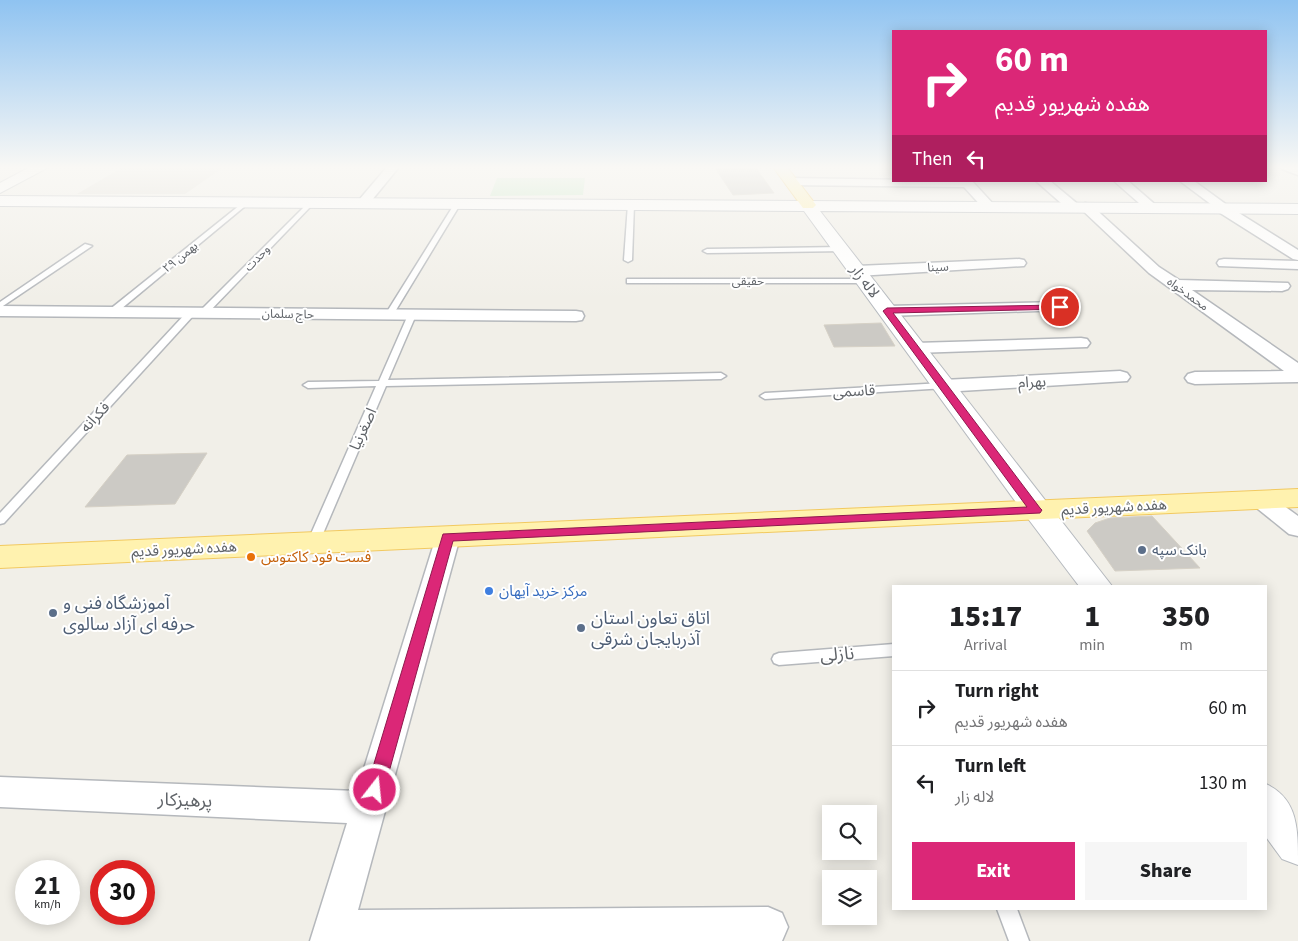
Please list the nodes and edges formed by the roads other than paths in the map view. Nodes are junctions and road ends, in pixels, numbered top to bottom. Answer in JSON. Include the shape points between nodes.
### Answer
{"nodes":[{"id":1,"x":237,"y":211,"type":"edge"},
{"id":2,"x":302,"y":211,"type":"edge"},
{"id":3,"x":453,"y":211,"type":"edge"},
{"id":4,"x":631,"y":211,"type":"edge"},
{"id":5,"x":812,"y":211,"type":"edge"},
{"id":6,"x":1084,"y":211,"type":"edge"},
{"id":7,"x":1228,"y":211,"type":"edge"},
{"id":8,"x":88,"y":246,"type":"dead end"},
{"id":9,"x":707,"y":250,"type":"dead end"},
{"id":10,"x":841,"y":250,"type":"junction"},
{"id":11,"x":1298,"y":256,"type":"edge"},
{"id":12,"x":628,"y":260,"type":"dead end"},
{"id":13,"x":1019,"y":263,"type":"dead end"},
{"id":14,"x":1224,"y":264,"type":"dead end"},
{"id":15,"x":1298,"y":265,"type":"edge"},
{"id":16,"x":861,"y":276,"type":"junction"},
{"id":17,"x":630,"y":281,"type":"dead end"},
{"id":18,"x":1175,"y":285,"type":"junction"},
{"id":19,"x":1282,"y":286,"type":"dead end"},
{"id":20,"x":0,"y":306,"type":"edge"},
{"id":21,"x":1060,"y":307,"type":"dead end"},
{"id":22,"x":0,"y":311,"type":"edge"},
{"id":23,"x":887,"y":311,"type":"junction"},
{"id":24,"x":112,"y":312,"type":"junction"},
{"id":25,"x":197,"y":313,"type":"junction"},
{"id":26,"x":389,"y":315,"type":"junction"},
{"id":27,"x":412,"y":315,"type":"junction"},
{"id":28,"x":576,"y":316,"type":"dead end"},
{"id":29,"x":1081,"y":343,"type":"dead end"},
{"id":30,"x":915,"y":348,"type":"junction"},
{"id":31,"x":1298,"y":372,"type":"edge"},
{"id":32,"x":721,"y":376,"type":"dead end"},
{"id":33,"x":1298,"y":376,"type":"edge"},
{"id":34,"x":1120,"y":378,"type":"dead end"},
{"id":35,"x":1195,"y":378,"type":"dead end"},
{"id":36,"x":383,"y":383,"type":"junction"},
{"id":37,"x":308,"y":384,"type":"dead end"},
{"id":38,"x":944,"y":386,"type":"junction"},
{"id":39,"x":766,"y":396,"type":"dead end"},
{"id":40,"x":1298,"y":498,"type":"edge"},
{"id":41,"x":1261,"y":500,"type":"junction"},
{"id":42,"x":1036,"y":510,"type":"junction"},
{"id":43,"x":0,"y":520,"type":"edge"},
{"id":44,"x":1298,"y":528,"type":"edge"},
{"id":45,"x":448,"y":537,"type":"junction"},
{"id":46,"x":312,"y":543,"type":"junction"},
{"id":47,"x":0,"y":557,"type":"edge"},
{"id":48,"x":1095,"y":585,"type":"edge"},
{"id":49,"x":892,"y":650,"type":"edge"},
{"id":50,"x":779,"y":658,"type":"dead end"},
{"id":51,"x":0,"y":792,"type":"edge"},
{"id":52,"x":1267,"y":804,"type":"edge"},
{"id":53,"x":370,"y":808,"type":"junction"},
{"id":54,"x":1298,"y":843,"type":"edge"},
{"id":55,"x":1007,"y":910,"type":"edge"},
{"id":56,"x":768,"y":927,"type":"dead end"},
{"id":57,"x":332,"y":935,"type":"edge"},
{"id":58,"x":1019,"y":941,"type":"edge"}],
"edges":[{"from":1,"to":24,"type":"lane","name":"۲۹ بهمن"},
{"from":2,"to":25,"type":"lane","name":"وحدت"},
{"from":3,"to":26,"type":"lane"},
{"from":4,"to":12,"type":"lane"},
{"from":5,"to":10,"type":"main road","name":"لاله زار"},
{"from":6,"to":18,"type":"street","name":"محمدخواه"},
{"from":7,"to":11,"type":"street"},
{"from":8,"to":20,"type":"lane"},
{"from":9,"to":10,"type":"lane"},
{"from":10,"to":16,"type":"main road","name":"لاله زار"},
{"from":13,"to":16,"type":"street","name":"سینا"},
{"from":14,"to":15,"type":"street"},
{"from":16,"to":17,"type":"lane","name":"حقیقی"},
{"from":16,"to":23,"type":"main road","name":"لاله زار"},
{"from":18,"to":19,"type":"street"},
{"from":18,"to":31,"type":"street","name":"محمدخواه"},
{"from":21,"to":23,"type":"street"},
{"from":22,"to":24,"type":"street","name":"حاج سلمان"},
{"from":23,"to":30,"type":"main road","name":"لاله زار"},
{"from":24,"to":25,"type":"street","name":"حاج سلمان"},
{"from":25,"to":26,"type":"street","name":"حاج سلمان"},
{"from":25,"to":43,"type":"lane","name":"فکرانه"},
{"from":26,"to":27,"type":"street","name":"حاج سلمان"},
{"from":27,"to":28,"type":"street","name":"حاج سلمان"},
{"from":27,"to":36,"type":"lane","name":"اصغرنیا"},
{"from":29,"to":30,"type":"street"},
{"from":30,"to":38,"type":"main road","name":"لاله زار"},
{"from":32,"to":36,"type":"lane"},
{"from":33,"to":35,"type":"street"},
{"from":34,"to":38,"type":"street","name":"بهرام"},
{"from":36,"to":37,"type":"lane"},
{"from":36,"to":46,"type":"lane","name":"اصغرنیا"},
{"from":38,"to":39,"type":"lane","name":"قاسمی"},
{"from":38,"to":42,"type":"main road","name":"لاله زار"},
{"from":40,"to":41,"type":"main road","name":"هفده شهریور قدیم"},
{"from":41,"to":42,"type":"main road","name":"هفده شهریور قدیم"},
{"from":41,"to":44,"type":"street"},
{"from":42,"to":45,"type":"main road","name":"هفده شهریور قدیم"},
{"from":42,"to":48,"type":"main road","name":"لاله زار"},
{"from":45,"to":46,"type":"main road","name":"هفده شهریور قدیم"},
{"from":45,"to":53,"type":"street"},
{"from":46,"to":47,"type":"main road","name":"هفده شهریور قدیم"},
{"from":49,"to":50,"type":"lane","name":"نازلی"},
{"from":51,"to":53,"type":"street","name":"پرهیزکار"},
{"from":52,"to":54,"type":"main road"},
{"from":53,"to":57,"type":"street"},
{"from":55,"to":58,"type":"lane"},
{"from":56,"to":57,"type":"street"}]}
